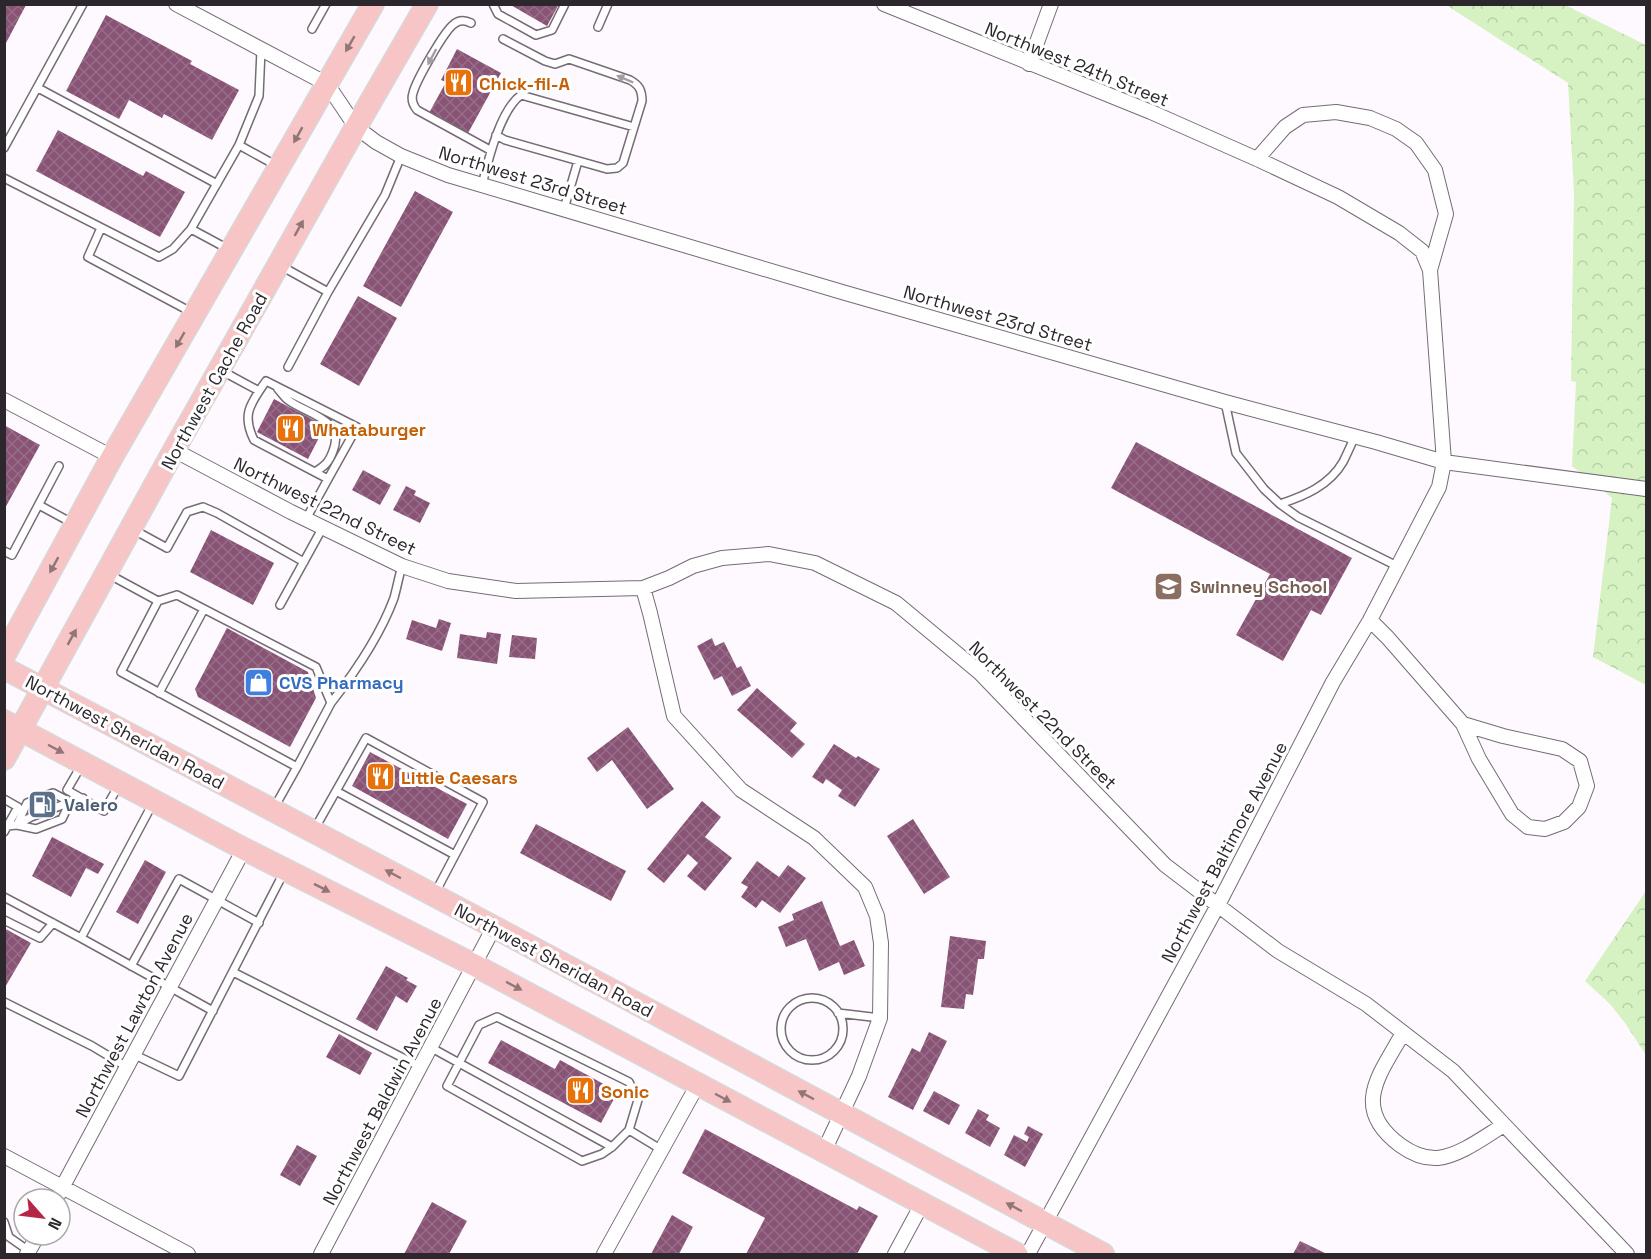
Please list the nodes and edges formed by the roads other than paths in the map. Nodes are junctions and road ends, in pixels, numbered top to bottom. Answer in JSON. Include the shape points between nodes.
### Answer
{"nodes":[{"id":1,"x":83,"y":4,"type":"edge"},
{"id":2,"x":176,"y":4,"type":"edge"},
{"id":3,"x":326,"y":4,"type":"edge"},
{"id":4,"x":428,"y":4,"type":"edge"},
{"id":5,"x":493,"y":4,"type":"edge"},
{"id":6,"x":565,"y":4,"type":"edge"},
{"id":7,"x":608,"y":4,"type":"edge"},
{"id":8,"x":884,"y":4,"type":"edge"},
{"id":9,"x":1051,"y":4,"type":"edge"},
{"id":10,"x":373,"y":5,"type":"edge"},
{"id":11,"x":471,"y":22,"type":"dead end"},
{"id":12,"x":598,"y":27,"type":"dead end"},
{"id":13,"x":312,"y":29,"type":"dead end"},
{"id":14,"x":503,"y":39,"type":"dead end"},
{"id":15,"x":261,"y":49,"type":"junction"},
{"id":16,"x":1029,"y":64,"type":"junction"},
{"id":17,"x":327,"y":84,"type":"junction"},
{"id":18,"x":38,"y":88,"type":"junction"},
{"id":19,"x":356,"y":127,"type":"junction"},
{"id":20,"x":634,"y":127,"type":"junction"},
{"id":21,"x":496,"y":135,"type":"junction"},
{"id":22,"x":239,"y":145,"type":"junction"},
{"id":23,"x":4,"y":148,"type":"edge"},
{"id":24,"x":490,"y":150,"type":"junction"},
{"id":25,"x":401,"y":156,"type":"junction"},
{"id":26,"x":1257,"y":159,"type":"junction"},
{"id":27,"x":578,"y":161,"type":"junction"},
{"id":28,"x":280,"y":168,"type":"junction"},
{"id":29,"x":4,"y":178,"type":"edge"},
{"id":30,"x":218,"y":184,"type":"junction"},
{"id":31,"x":482,"y":185,"type":"junction"},
{"id":32,"x":564,"y":209,"type":"junction"},
{"id":33,"x":101,"y":228,"type":"junction"},
{"id":34,"x":191,"y":229,"type":"junction"},
{"id":35,"x":231,"y":251,"type":"junction"},
{"id":36,"x":279,"y":265,"type":"junction"},
{"id":37,"x":1430,"y":270,"type":"junction"},
{"id":38,"x":328,"y":292,"type":"junction"},
{"id":39,"x":195,"y":314,"type":"junction"},
{"id":40,"x":288,"y":367,"type":"dead end"},
{"id":41,"x":220,"y":369,"type":"junction"},
{"id":42,"x":276,"y":386,"type":"junction"},
{"id":43,"x":259,"y":391,"type":"junction"},
{"id":44,"x":4,"y":400,"type":"edge"},
{"id":45,"x":1225,"y":402,"type":"junction"},
{"id":46,"x":1355,"y":436,"type":"junction"},
{"id":47,"x":174,"y":450,"type":"junction"},
{"id":48,"x":112,"y":457,"type":"junction"},
{"id":49,"x":1444,"y":462,"type":"junction"},
{"id":50,"x":59,"y":466,"type":"dead end"},
{"id":51,"x":315,"y":472,"type":"junction"},
{"id":52,"x":328,"y":479,"type":"junction"},
{"id":53,"x":1647,"y":489,"type":"edge"},
{"id":54,"x":1280,"y":504,"type":"junction"},
{"id":55,"x":39,"y":505,"type":"junction"},
{"id":56,"x":306,"y":519,"type":"junction"},
{"id":57,"x":76,"y":525,"type":"junction"},
{"id":58,"x":323,"y":527,"type":"junction"},
{"id":59,"x":132,"y":529,"type":"junction"},
{"id":60,"x":4,"y":551,"type":"edge"},
{"id":61,"x":304,"y":562,"type":"junction"},
{"id":62,"x":402,"y":566,"type":"junction"},
{"id":63,"x":1397,"y":566,"type":"junction"},
{"id":64,"x":108,"y":574,"type":"junction"},
{"id":65,"x":643,"y":588,"type":"junction"},
{"id":66,"x":158,"y":601,"type":"junction"},
{"id":67,"x":280,"y":605,"type":"dead end"},
{"id":68,"x":204,"y":609,"type":"junction"},
{"id":69,"x":1370,"y":620,"type":"junction"},
{"id":70,"x":4,"y":656,"type":"edge"},
{"id":71,"x":4,"y":668,"type":"edge"},
{"id":72,"x":43,"y":688,"type":"junction"},
{"id":73,"x":159,"y":693,"type":"junction"},
{"id":74,"x":331,"y":703,"type":"junction"},
{"id":75,"x":1463,"y":724,"type":"junction"},
{"id":76,"x":12,"y":726,"type":"edge"},
{"id":77,"x":4,"y":759,"type":"edge"},
{"id":78,"x":82,"y":763,"type":"junction"},
{"id":79,"x":297,"y":767,"type":"junction"},
{"id":80,"x":120,"y":783,"type":"junction"},
{"id":81,"x":336,"y":791,"type":"junction"},
{"id":82,"x":83,"y":798,"type":"junction"},
{"id":83,"x":4,"y":799,"type":"edge"},
{"id":84,"x":154,"y":801,"type":"junction"},
{"id":85,"x":70,"y":802,"type":"junction"},
{"id":86,"x":273,"y":810,"type":"junction"},
{"id":87,"x":17,"y":825,"type":"junction"},
{"id":88,"x":6,"y":829,"type":"edge"},
{"id":89,"x":313,"y":831,"type":"junction"},
{"id":90,"x":243,"y":849,"type":"junction"},
{"id":91,"x":455,"y":855,"type":"junction"},
{"id":92,"x":286,"y":870,"type":"junction"},
{"id":93,"x":434,"y":896,"type":"junction"},
{"id":94,"x":4,"y":897,"type":"edge"},
{"id":95,"x":216,"y":900,"type":"junction"},
{"id":96,"x":1218,"y":905,"type":"junction"},
{"id":97,"x":4,"y":920,"type":"edge"},
{"id":98,"x":53,"y":923,"type":"junction"},
{"id":99,"x":259,"y":923,"type":"junction"},
{"id":100,"x":494,"y":927,"type":"junction"},
{"id":101,"x":81,"y":938,"type":"junction"},
{"id":102,"x":474,"y":965,"type":"junction"},
{"id":103,"x":131,"y":966,"type":"junction"},
{"id":104,"x":233,"y":972,"type":"junction"},
{"id":105,"x":169,"y":987,"type":"junction"},
{"id":106,"x":4,"y":1002,"type":"edge"},
{"id":107,"x":213,"y":1011,"type":"junction"},
{"id":108,"x":838,"y":1013,"type":"junction"},
{"id":109,"x":880,"y":1018,"type":"junction"},
{"id":110,"x":1403,"y":1033,"type":"junction"},
{"id":111,"x":430,"y":1047,"type":"junction"},
{"id":112,"x":131,"y":1061,"type":"junction"},
{"id":113,"x":459,"y":1063,"type":"junction"},
{"id":114,"x":421,"y":1067,"type":"junction"},
{"id":115,"x":698,"y":1084,"type":"junction"},
{"id":116,"x":841,"y":1114,"type":"junction"},
{"id":117,"x":1504,"y":1125,"type":"junction"},
{"id":118,"x":629,"y":1130,"type":"junction"},
{"id":119,"x":612,"y":1147,"type":"junction"},
{"id":120,"x":662,"y":1150,"type":"junction"},
{"id":121,"x":824,"y":1151,"type":"junction"},
{"id":122,"x":4,"y":1156,"type":"edge"},
{"id":123,"x":50,"y":1187,"type":"edge"},
{"id":124,"x":62,"y":1187,"type":"edge"},
{"id":125,"x":72,"y":1199,"type":"edge"},
{"id":126,"x":922,"y":1204,"type":"junction"},
{"id":127,"x":4,"y":1222,"type":"edge"},
{"id":128,"x":1045,"y":1223,"type":"junction"},
{"id":129,"x":28,"y":1253,"type":"edge"},
{"id":130,"x":188,"y":1254,"type":"edge"},
{"id":131,"x":321,"y":1254,"type":"edge"},
{"id":132,"x":604,"y":1254,"type":"edge"},
{"id":133,"x":895,"y":1254,"type":"edge"},
{"id":134,"x":1017,"y":1254,"type":"edge"},
{"id":135,"x":1028,"y":1254,"type":"edge"},
{"id":136,"x":1103,"y":1254,"type":"edge"},
{"id":137,"x":1627,"y":1254,"type":"edge"}],
"edges":[{"from":1,"to":18,"type":"lane"},
{"from":2,"to":15,"type":"street"},
{"from":3,"to":13,"type":"lane"},
{"from":4,"to":19,"type":"main road","name":"Northwest Cache Road"},
{"from":5,"to":6,"type":"lane","via":[[498,14],[536,35],[552,30]]},
{"from":7,"to":12,"type":"lane"},
{"from":8,"to":16,"type":"street","name":"Northwest 24th Street"},
{"from":9,"to":16,"type":"street"},
{"from":10,"to":17,"type":"main road","one_way":true},
{"from":11,"to":24,"type":"lane","one_way":true,"via":[[455,22],[449,28],[412,94],[413,105]]},
{"from":20,"to":14,"type":"lane","one_way":true,"via":[[642,101],[638,84],[569,59],[555,64],[544,61]]},
{"from":15,"to":17,"type":"street"},
{"from":15,"to":22,"type":"lane","via":[[259,96]]},
{"from":16,"to":26,"type":"street","name":"Northwest 24th Street"},
{"from":17,"to":19,"type":"street"},
{"from":17,"to":28,"type":"main road","one_way":true},
{"from":18,"to":23,"type":"lane"},
{"from":18,"to":30,"type":"lane"},
{"from":19,"to":25,"type":"street","name":"Northwest 23rd Street"},
{"from":36,"to":19,"type":"main road","name":"Northwest Cache Road","one_way":true},
{"from":20,"to":21,"type":"lane","via":[[521,95],[514,100]]},
{"from":20,"to":27,"type":"lane","via":[[623,163],[617,168]]},
{"from":21,"to":24,"type":"lane"},
{"from":21,"to":27,"type":"lane"},
{"from":22,"to":28,"type":"lane"},
{"from":22,"to":30,"type":"lane"},
{"from":24,"to":31,"type":"lane"},
{"from":25,"to":31,"type":"street","name":"Northwest 23rd Street"},
{"from":25,"to":38,"type":"lane","via":[[385,195]]},
{"from":26,"to":37,"type":"street","name":"Northwest 24th Street","via":[[1338,197],[1399,233],[1422,251]]},
{"from":26,"to":37,"type":"street","name":"Northwest 24th Street","via":[[1285,127],[1303,115],[1336,112],[1370,118],[1396,129],[1416,143],[1435,170],[1446,214]]},
{"from":27,"to":32,"type":"lane"},
{"from":28,"to":35,"type":"main road"},
{"from":29,"to":33,"type":"lane"},
{"from":30,"to":34,"type":"lane"},
{"from":31,"to":32,"type":"street","name":"Northwest 23rd Street"},
{"from":32,"to":45,"type":"street","name":"Northwest 23rd Street"},
{"from":33,"to":34,"type":"lane","via":[[159,257],[173,249]]},
{"from":33,"to":39,"type":"lane","via":[[88,257]]},
{"from":34,"to":35,"type":"lane"},
{"from":35,"to":39,"type":"main road"},
{"from":36,"to":38,"type":"lane"},
{"from":36,"to":41,"type":"main road","name":"Northwest Cache Road"},
{"from":37,"to":49,"type":"street","name":"Northwest 24th Street"},
{"from":38,"to":40,"type":"lane"},
{"from":39,"to":48,"type":"main road","one_way":true},
{"from":41,"to":43,"type":"lane"},
{"from":41,"to":47,"type":"main road","name":"Northwest Cache Road"},
{"from":42,"to":43,"type":"lane","via":[[266,381]]},
{"from":42,"to":51,"type":"lane","via":[[288,400],[330,425],[335,435],[326,465]]},
{"from":42,"to":52,"type":"lane","via":[[357,427]]},
{"from":43,"to":51,"type":"lane","via":[[248,412],[248,428],[254,440]]},
{"from":44,"to":48,"type":"street"},
{"from":45,"to":46,"type":"street","name":"Northwest 23rd Street"},
{"from":45,"to":54,"type":"lane","via":[[1236,453]]},
{"from":46,"to":49,"type":"street","name":"Northwest 23rd Street"},
{"from":46,"to":54,"type":"lane","via":[[1342,464],[1323,484]]},
{"from":47,"to":56,"type":"street","name":"Northwest 22nd Street"},
{"from":47,"to":59,"type":"main road","name":"Northwest Cache Road"},
{"from":48,"to":57,"type":"main road"},
{"from":49,"to":53,"type":"street","name":"Northwest 23rd Street"},
{"from":49,"to":63,"type":"street","name":"Northwest Baltimore Avenue","via":[[1438,487]]},
{"from":50,"to":55,"type":"lane"},
{"from":51,"to":52,"type":"lane"},
{"from":52,"to":56,"type":"lane"},
{"from":54,"to":63,"type":"lane","via":[[1298,517]]},
{"from":55,"to":57,"type":"lane"},
{"from":55,"to":60,"type":"lane","via":[[12,555]]},
{"from":56,"to":58,"type":"street","name":"Northwest 22nd Street"},
{"from":57,"to":70,"type":"main road","one_way":true},
{"from":58,"to":61,"type":"lane"},
{"from":58,"to":62,"type":"street","name":"Northwest 22nd Street"},
{"from":59,"to":61,"type":"lane","via":[[167,548],[187,512],[203,507]]},
{"from":59,"to":64,"type":"main road","name":"Northwest Cache Road"},
{"from":61,"to":67,"type":"lane"},
{"from":62,"to":65,"type":"street","name":"Northwest 22nd Street","via":[[448,580],[516,591]]},
{"from":62,"to":74,"type":"lane","via":[[383,624]]},
{"from":63,"to":69,"type":"street","name":"Northwest Baltimore Avenue"},
{"from":64,"to":66,"type":"lane"},
{"from":72,"to":64,"type":"main road","name":"Northwest Cache Road","one_way":true},
{"from":65,"to":96,"type":"street","name":"Northwest 22nd Street","via":[[722,558],[769,554],[815,563],[896,603],[980,672],[1165,865]]},
{"from":65,"to":109,"type":"street","via":[[674,716],[741,790],[814,838],[865,887],[877,916],[881,943]]},
{"from":66,"to":68,"type":"lane","via":[[177,595]]},
{"from":66,"to":73,"type":"lane","via":[[121,672]]},
{"from":68,"to":73,"type":"lane"},
{"from":68,"to":74,"type":"lane","via":[[316,667]]},
{"from":69,"to":75,"type":"street"},
{"from":69,"to":96,"type":"street","name":"Northwest Baltimore Avenue","via":[[1333,682]]},
{"from":71,"to":72,"type":"main road","name":"Northwest Sheridan Road"},
{"from":72,"to":76,"type":"main road","name":"Northwest Cache Road"},
{"from":72,"to":86,"type":"main road","name":"Northwest Sheridan Road"},
{"from":73,"to":79,"type":"lane"},
{"from":74,"to":79,"type":"lane"},
{"from":75,"to":75,"type":"street","via":[[1512,814],[1528,827],[1545,829],[1564,822],[1579,807],[1587,786],[1580,761],[1562,749]]},
{"from":76,"to":77,"type":"main road","name":"Northwest Cache Road"},
{"from":76,"to":78,"type":"main road","one_way":true},
{"from":78,"to":80,"type":"main road"},
{"from":78,"to":82,"type":"lane","via":[[68,790]]},
{"from":79,"to":86,"type":"lane"},
{"from":80,"to":82,"type":"lane","via":[[104,811]]},
{"from":80,"to":84,"type":"main road"},
{"from":81,"to":89,"type":"lane"},
{"from":81,"to":91,"type":"lane"},
{"from":81,"to":91,"type":"lane","via":[[366,738],[483,802]]},
{"from":82,"to":85,"type":"lane"},
{"from":83,"to":88,"type":"lane","via":[[18,807]]},
{"from":84,"to":90,"type":"main road"},
{"from":84,"to":101,"type":"lane"},
{"from":85,"to":87,"type":"lane"},
{"from":85,"to":87,"type":"lane","via":[[62,819],[36,829]]},
{"from":85,"to":87,"type":"lane","via":[[53,793],[27,803]]},
{"from":86,"to":89,"type":"main road","name":"Northwest Sheridan Road"},
{"from":87,"to":88,"type":"lane"},
{"from":93,"to":89,"type":"main road","name":"Northwest Sheridan Road","one_way":true},
{"from":90,"to":92,"type":"main road"},
{"from":90,"to":95,"type":"street","name":"Northwest Lawton Avenue"},
{"from":91,"to":93,"type":"lane"},
{"from":92,"to":99,"type":"lane"},
{"from":92,"to":102,"type":"main road","one_way":true},
{"from":93,"to":100,"type":"main road","name":"Northwest Sheridan Road"},
{"from":94,"to":98,"type":"lane"},
{"from":95,"to":99,"type":"lane"},
{"from":95,"to":103,"type":"lane","via":[[179,879]]},
{"from":95,"to":105,"type":"street","name":"Northwest Lawton Avenue"},
{"from":96,"to":110,"type":"street","name":"Northwest 22nd Street","via":[[1278,951],[1366,1004]]},
{"from":96,"to":128,"type":"street","name":"Northwest Baltimore Avenue"},
{"from":97,"to":98,"type":"lane","via":[[40,938]]},
{"from":98,"to":101,"type":"lane"},
{"from":99,"to":104,"type":"lane"},
{"from":100,"to":102,"type":"street","name":"Northwest Baldwin Avenue"},
{"from":116,"to":100,"type":"main road","name":"Northwest Sheridan Road","one_way":true},
{"from":101,"to":103,"type":"lane"},
{"from":102,"to":111,"type":"street","name":"Northwest Baldwin Avenue"},
{"from":102,"to":115,"type":"main road","one_way":true},
{"from":103,"to":105,"type":"lane"},
{"from":104,"to":107,"type":"lane"},
{"from":104,"to":114,"type":"lane"},
{"from":105,"to":107,"type":"lane"},
{"from":105,"to":112,"type":"street","name":"Northwest Lawton Avenue"},
{"from":106,"to":112,"type":"lane"},
{"from":107,"to":112,"type":"lane","via":[[179,1076]]},
{"from":108,"to":108,"type":"lane","via":[[824,1000],[814,998],[796,1003],[783,1017],[781,1037],[786,1047],[802,1059],[824,1058],[833,1052],[843,1034]]},
{"from":108,"to":109,"type":"lane"},
{"from":109,"to":116,"type":"street"},
{"from":110,"to":117,"type":"street","name":"Northwest 22nd Street","via":[[1453,1071]]},
{"from":110,"to":117,"type":"street","via":[[1376,1081],[1372,1107],[1376,1121],[1389,1137],[1424,1158],[1440,1158]]},
{"from":111,"to":113,"type":"lane"},
{"from":111,"to":114,"type":"street","name":"Northwest Baldwin Avenue"},
{"from":112,"to":124,"type":"street","name":"Northwest Lawton Avenue"},
{"from":113,"to":118,"type":"lane","via":[[479,1025],[497,1017],[629,1082],[638,1100]]},
{"from":113,"to":119,"type":"lane"},
{"from":113,"to":119,"type":"lane","via":[[447,1086],[582,1161]]},
{"from":114,"to":131,"type":"street","name":"Northwest Baldwin Avenue"},
{"from":115,"to":120,"type":"street"},
{"from":115,"to":121,"type":"main road","one_way":true},
{"from":116,"to":121,"type":"street"},
{"from":128,"to":116,"type":"main road","name":"Northwest Sheridan Road","one_way":true},
{"from":117,"to":137,"type":"street","name":"Northwest 22nd Street"},
{"from":118,"to":119,"type":"lane"},
{"from":118,"to":120,"type":"lane"},
{"from":120,"to":132,"type":"street"},
{"from":121,"to":126,"type":"main road"},
{"from":122,"to":123,"type":"street"},
{"from":125,"to":130,"type":"street"},
{"from":126,"to":133,"type":"street"},
{"from":126,"to":134,"type":"main road"},
{"from":127,"to":129,"type":"lane","via":[[9,1237]]},
{"from":128,"to":135,"type":"street","name":"Northwest Baltimore Avenue"},
{"from":128,"to":136,"type":"main road","name":"Northwest Sheridan Road"}]}
